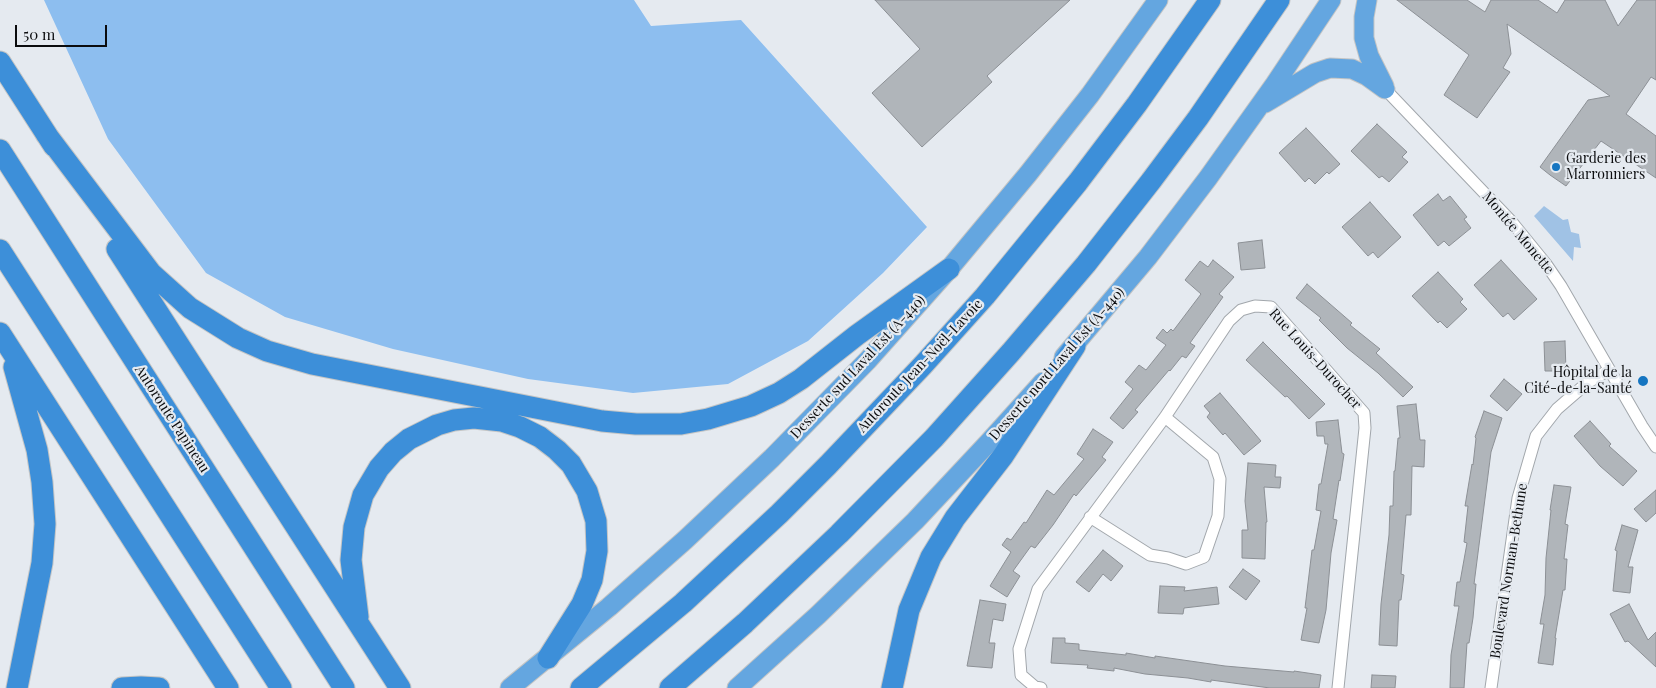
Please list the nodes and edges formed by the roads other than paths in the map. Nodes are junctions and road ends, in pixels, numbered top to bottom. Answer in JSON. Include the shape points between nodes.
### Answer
{"nodes":[{"id":1,"x":1158,"y":0,"type":"edge"},
{"id":2,"x":1210,"y":0,"type":"edge"},
{"id":3,"x":1279,"y":0,"type":"edge"},
{"id":4,"x":1331,"y":0,"type":"edge"},
{"id":5,"x":1367,"y":0,"type":"edge"},
{"id":6,"x":0,"y":62,"type":"edge"},
{"id":7,"x":1386,"y":90,"type":"junction"},
{"id":8,"x":1259,"y":107,"type":"junction"},
{"id":9,"x":46,"y":134,"type":"junction"},
{"id":10,"x":0,"y":150,"type":"edge"},
{"id":11,"x":0,"y":250,"type":"edge"},
{"id":12,"x":949,"y":269,"type":"junction"},
{"id":13,"x":4,"y":339,"type":"edge"},
{"id":14,"x":1075,"y":346,"type":"junction"},
{"id":15,"x":1609,"y":370,"type":"junction"},
{"id":16,"x":1165,"y":417,"type":"junction"},
{"id":17,"x":1656,"y":447,"type":"edge"},
{"id":18,"x":1090,"y":517,"type":"junction"},
{"id":19,"x":359,"y":625,"type":"junction"},
{"id":20,"x":548,"y":658,"type":"junction"},
{"id":21,"x":17,"y":688,"type":"edge"},
{"id":22,"x":122,"y":688,"type":"edge"},
{"id":23,"x":160,"y":688,"type":"edge"},
{"id":24,"x":228,"y":688,"type":"edge"},
{"id":25,"x":280,"y":688,"type":"edge"},
{"id":26,"x":344,"y":688,"type":"edge"},
{"id":27,"x":400,"y":688,"type":"edge"},
{"id":28,"x":510,"y":688,"type":"edge"},
{"id":29,"x":582,"y":688,"type":"edge"},
{"id":30,"x":670,"y":688,"type":"edge"},
{"id":31,"x":737,"y":688,"type":"edge"},
{"id":32,"x":892,"y":688,"type":"edge"},
{"id":33,"x":1041,"y":688,"type":"edge"},
{"id":34,"x":1338,"y":688,"type":"edge"},
{"id":35,"x":1491,"y":688,"type":"edge"}],
"edges":[{"from":1,"to":12,"type":"highway","name":"Desserte sud Laval Est (A-440)","via":[[1048,150]]},
{"from":2,"to":29,"type":"highway","name":"Autoroute Jean-Noël-Lavoie","via":[[1078,182],[940,347],[773,519],[683,603]]},
{"from":3,"to":30,"type":"highway","via":[[1151,182],[1011,352],[934,438],[852,522],[745,623]]},
{"from":4,"to":8,"type":"highway","name":"Desserte nord Laval Est (A-440)"},
{"from":5,"to":7,"type":"highway","via":[[1366,47]]},
{"from":6,"to":9,"type":"highway"},
{"from":7,"to":8,"type":"highway","via":[[1352,69],[1330,68],[1315,73]]},
{"from":7,"to":15,"type":"street","name":"Montée Monette","via":[[1532,246],[1561,286]]},
{"from":8,"to":14,"type":"highway","name":"Desserte nord Laval Est (A-440)","via":[[1161,239]]},
{"from":9,"to":12,"type":"highway","via":[[151,273],[190,308],[238,338],[305,362],[602,421],[681,424],[751,406],[801,379]]},
{"from":9,"to":19,"type":"highway"},
{"from":10,"to":26,"type":"highway","name":"Autoroute Papineau"},
{"from":11,"to":25,"type":"highway"},
{"from":12,"to":20,"type":"highway","name":"Desserte sud Laval Est (A-440)","via":[[868,360],[772,458],[659,563]]},
{"from":13,"to":21,"type":"highway","via":[[37,450],[45,511],[42,563]]},
{"from":13,"to":24,"type":"highway"},
{"from":14,"to":31,"type":"highway","name":"Desserte nord Laval Est (A-440)","via":[[915,521]]},
{"from":14,"to":32,"type":"highway","via":[[1004,456],[955,518],[931,557],[909,610]]},
{"from":15,"to":17,"type":"street","name":"Montée Monette"},
{"from":15,"to":35,"type":"street","name":"Boulevard Norman-Bethune","via":[[1587,383],[1557,409],[1536,436],[1518,498]]},
{"from":16,"to":18,"type":"street","name":"Rue Louis-Durocher"},
{"from":16,"to":18,"type":"street","via":[[1213,457],[1220,479],[1218,516],[1204,557],[1186,564],[1150,555]]},
{"from":16,"to":34,"type":"street","name":"Rue Louis-Durocher","via":[[1229,321],[1241,310],[1255,306],[1271,307],[1364,413]]},
{"from":18,"to":33,"type":"street","name":"Rue Louis-Durocher","via":[[1038,589],[1019,649],[1021,674],[1035,687]]},
{"from":19,"to":20,"type":"highway","via":[[351,549],[356,516],[373,476],[400,446],[428,428],[454,420],[493,419],[530,432],[557,450],[583,482],[594,512],[598,540],[592,580],[582,604]]},
{"from":19,"to":27,"type":"highway"},
{"from":20,"to":28,"type":"highway","name":"Desserte sud Laval Est (A-440)"},
{"from":22,"to":23,"type":"highway"}]}
